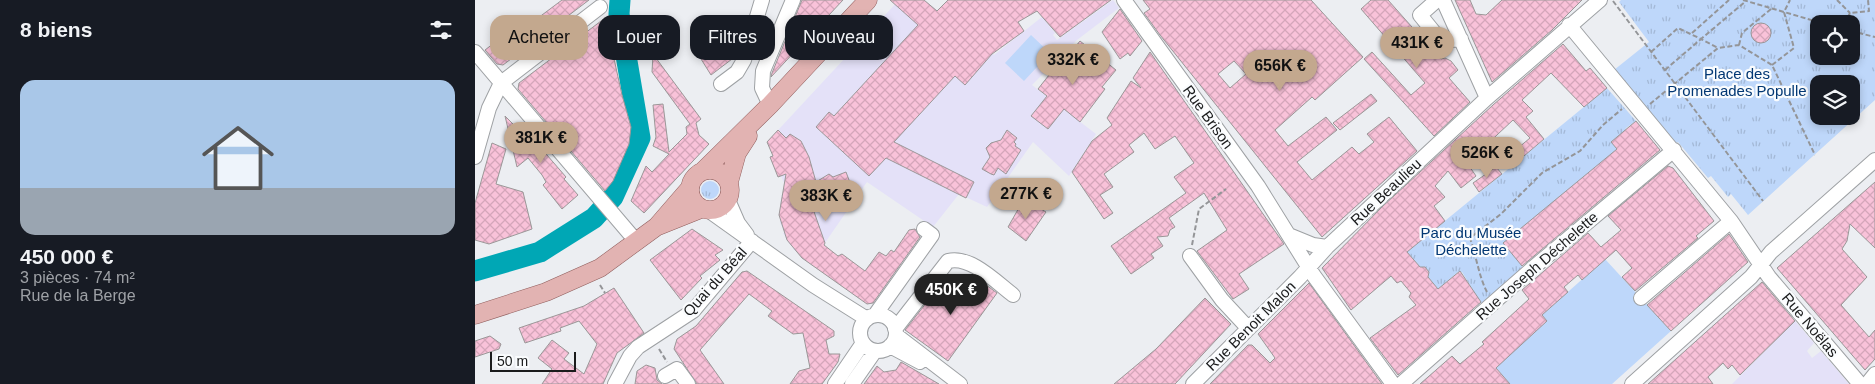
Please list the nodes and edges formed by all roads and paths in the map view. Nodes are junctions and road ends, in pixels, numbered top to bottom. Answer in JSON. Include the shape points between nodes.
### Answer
{"nodes":[{"id":1,"x":761,"y":0,"type":"edge"},
{"id":2,"x":793,"y":0,"type":"edge"},
{"id":3,"x":868,"y":0,"type":"edge"},
{"id":4,"x":1124,"y":0,"type":"edge"},
{"id":5,"x":1437,"y":0,"type":"edge"},
{"id":6,"x":1443,"y":0,"type":"edge"},
{"id":7,"x":1600,"y":0,"type":"edge"},
{"id":8,"x":1613,"y":0,"type":"edge"},
{"id":9,"x":1729,"y":0,"type":"edge"},
{"id":10,"x":1745,"y":0,"type":"edge"},
{"id":11,"x":1790,"y":0,"type":"edge"},
{"id":12,"x":1837,"y":0,"type":"edge"},
{"id":13,"x":1868,"y":0,"type":"edge"},
{"id":14,"x":600,"y":7,"type":"dead end"},
{"id":15,"x":1772,"y":8,"type":"junction"},
{"id":16,"x":1783,"y":12,"type":"junction"},
{"id":17,"x":1850,"y":13,"type":"joint"},
{"id":18,"x":1810,"y":20,"type":"edge"},
{"id":19,"x":1573,"y":21,"type":"junction"},
{"id":20,"x":1691,"y":34,"type":"junction"},
{"id":21,"x":1860,"y":34,"type":"edge"},
{"id":22,"x":1875,"y":38,"type":"edge"},
{"id":23,"x":1461,"y":39,"type":"junction"},
{"id":24,"x":1701,"y":39,"type":"junction"},
{"id":25,"x":1739,"y":44,"type":"junction"},
{"id":26,"x":1718,"y":48,"type":"junction"},
{"id":27,"x":475,"y":52,"type":"edge"},
{"id":28,"x":1651,"y":52,"type":"junction"},
{"id":29,"x":1772,"y":65,"type":"junction"},
{"id":30,"x":1665,"y":70,"type":"junction"},
{"id":31,"x":501,"y":83,"type":"junction"},
{"id":32,"x":1675,"y":83,"type":"junction"},
{"id":33,"x":721,"y":84,"type":"dead end"},
{"id":34,"x":1487,"y":98,"type":"junction"},
{"id":35,"x":770,"y":105,"type":"junction"},
{"id":36,"x":1624,"y":107,"type":"dead end"},
{"id":37,"x":1642,"y":111,"type":"junction"},
{"id":38,"x":1674,"y":150,"type":"junction"},
{"id":39,"x":1815,"y":155,"type":"dead end"},
{"id":40,"x":475,"y":157,"type":"edge"},
{"id":41,"x":1875,"y":160,"type":"edge"},
{"id":42,"x":704,"y":170,"type":"junction"},
{"id":43,"x":729,"y":182,"type":"junction"},
{"id":44,"x":689,"y":188,"type":"junction"},
{"id":45,"x":1226,"y":189,"type":"dead end"},
{"id":46,"x":728,"y":200,"type":"junction"},
{"id":47,"x":1763,"y":201,"type":"dead end"},
{"id":48,"x":705,"y":209,"type":"junction"},
{"id":49,"x":1731,"y":221,"type":"junction"},
{"id":50,"x":656,"y":228,"type":"junction"},
{"id":51,"x":924,"y":229,"type":"dead end"},
{"id":52,"x":1291,"y":236,"type":"junction"},
{"id":53,"x":753,"y":241,"type":"junction"},
{"id":54,"x":636,"y":242,"type":"junction"},
{"id":55,"x":1327,"y":247,"type":"junction"},
{"id":56,"x":1190,"y":256,"type":"joint"},
{"id":57,"x":1763,"y":265,"type":"junction"},
{"id":58,"x":1309,"y":268,"type":"junction"},
{"id":59,"x":598,"y":281,"type":"dead end"},
{"id":60,"x":605,"y":293,"type":"dead end"},
{"id":61,"x":1013,"y":295,"type":"dead end"},
{"id":62,"x":1641,"y":298,"type":"dead end"},
{"id":63,"x":1493,"y":302,"type":"junction"},
{"id":64,"x":475,"y":314,"type":"edge"},
{"id":65,"x":880,"y":328,"type":"junction"},
{"id":66,"x":1248,"y":328,"type":"junction"},
{"id":67,"x":654,"y":338,"type":"junction"},
{"id":68,"x":666,"y":370,"type":"joint"},
{"id":69,"x":1875,"y":374,"type":"edge"},
{"id":70,"x":956,"y":381,"type":"edge"},
{"id":71,"x":615,"y":384,"type":"edge"},
{"id":72,"x":688,"y":384,"type":"edge"},
{"id":73,"x":835,"y":384,"type":"edge"},
{"id":74,"x":852,"y":384,"type":"edge"},
{"id":75,"x":1193,"y":384,"type":"edge"},
{"id":76,"x":1393,"y":384,"type":"edge"},
{"id":77,"x":1401,"y":384,"type":"edge"},
{"id":78,"x":1632,"y":384,"type":"edge"},
{"id":79,"x":1860,"y":384,"type":"edge"},
{"id":80,"x":1867,"y":384,"type":"edge"}],
"edges":[{"from":1,"to":33,"type":"street","via":[[740,67]]},
{"from":2,"to":35,"type":"street","via":[[763,71],[762,88]]},
{"from":3,"to":35,"type":"main road"},
{"from":4,"to":52,"type":"street","name":"Rue Brison"},
{"from":5,"to":23,"type":"street","via":[[1420,15],[1441,41]]},
{"from":6,"to":23,"type":"street"},
{"from":7,"to":19,"type":"street","name":"Rue Beaulieu"},
{"from":8,"to":28,"type":"path"},
{"from":9,"to":20,"type":"path"},
{"from":10,"to":15,"type":"path"},
{"from":10,"to":24,"type":"path"},
{"from":11,"to":16,"type":"path"},
{"from":12,"to":17,"type":"path"},
{"from":13,"to":17,"type":"path","via":[[1869,11]]},
{"from":14,"to":31,"type":"street"},
{"from":15,"to":16,"type":"path"},
{"from":15,"to":25,"type":"path","via":[[1742,33]]},
{"from":16,"to":18,"type":"path"},
{"from":16,"to":29,"type":"path","via":[[1794,48]]},
{"from":19,"to":34,"type":"street","name":"Rue Beaulieu"},
{"from":19,"to":37,"type":"street"},
{"from":20,"to":24,"type":"path"},
{"from":20,"to":28,"type":"path","via":[[1678,28]]},
{"from":21,"to":22,"type":"path"},
{"from":23,"to":34,"type":"street"},
{"from":24,"to":26,"type":"path"},
{"from":24,"to":30,"type":"path"},
{"from":25,"to":26,"type":"path"},
{"from":25,"to":29,"type":"path"},
{"from":26,"to":32,"type":"path"},
{"from":27,"to":31,"type":"street"},
{"from":28,"to":30,"type":"path"},
{"from":29,"to":39,"type":"path"},
{"from":30,"to":32,"type":"path"},
{"from":31,"to":40,"type":"street","via":[[489,108]]},
{"from":31,"to":54,"type":"street"},
{"from":32,"to":37,"type":"path"},
{"from":32,"to":47,"type":"path"},
{"from":34,"to":55,"type":"street","name":"Rue Beaulieu"},
{"from":35,"to":42,"type":"main road"},
{"from":35,"to":43,"type":"main road","via":[[737,153]]},
{"from":36,"to":63,"type":"path","via":[[1603,124],[1581,151],[1542,174],[1501,214],[1470,238],[1482,283]]},
{"from":37,"to":38,"type":"street"},
{"from":38,"to":49,"type":"street"},
{"from":38,"to":63,"type":"street","name":"Rue Joseph Déchelette"},
{"from":41,"to":57,"type":"street","via":[[1771,252]]},
{"from":42,"to":43,"type":"main road","via":[[716,170]]},
{"from":42,"to":44,"type":"main road","via":[[696,175]]},
{"from":43,"to":46,"type":"main road"},
{"from":44,"to":48,"type":"main road","via":[[691,198]]},
{"from":44,"to":50,"type":"main road"},
{"from":45,"to":56,"type":"path","via":[[1199,209]]},
{"from":46,"to":48,"type":"main road","via":[[719,208]]},
{"from":46,"to":53,"type":"street","via":[[739,223]]},
{"from":48,"to":50,"type":"main road"},
{"from":48,"to":53,"type":"street"},
{"from":49,"to":57,"type":"street"},
{"from":49,"to":62,"type":"street"},
{"from":50,"to":54,"type":"main road"},
{"from":51,"to":65,"type":"street","via":[[932,235]]},
{"from":52,"to":55,"type":"street"},
{"from":52,"to":58,"type":"street","name":"Rue Brison"},
{"from":53,"to":65,"type":"street"},
{"from":53,"to":67,"type":"street","name":"Quai du Béal","via":[[693,311]]},
{"from":54,"to":64,"type":"main road","via":[[600,268],[546,292]]},
{"from":55,"to":58,"type":"street","name":"Rue Beaulieu"},
{"from":56,"to":66,"type":"street","via":[[1222,300]]},
{"from":57,"to":78,"type":"street"},
{"from":57,"to":79,"type":"street","name":"Rue Noëlas","via":[[1769,277]]},
{"from":58,"to":66,"type":"street","name":"Rue Benoit Malon"},
{"from":58,"to":76,"type":"street","name":"Rue Brison"},
{"from":59,"to":60,"type":"path"},
{"from":61,"to":65,"type":"street","via":[[966,262],[947,261]]},
{"from":63,"to":77,"type":"street","name":"Rue Joseph Déchelette"},
{"from":65,"to":70,"type":"street"},
{"from":65,"to":73,"type":"street"},
{"from":65,"to":74,"type":"street","via":[[875,351]]},
{"from":66,"to":75,"type":"street","name":"Rue Benoit Malon"},
{"from":67,"to":68,"type":"path"},
{"from":67,"to":71,"type":"street","name":"Quai du Béal","via":[[630,356]]},
{"from":68,"to":72,"type":"street","via":[[677,369]]},
{"from":69,"to":80,"type":"street"}]}
